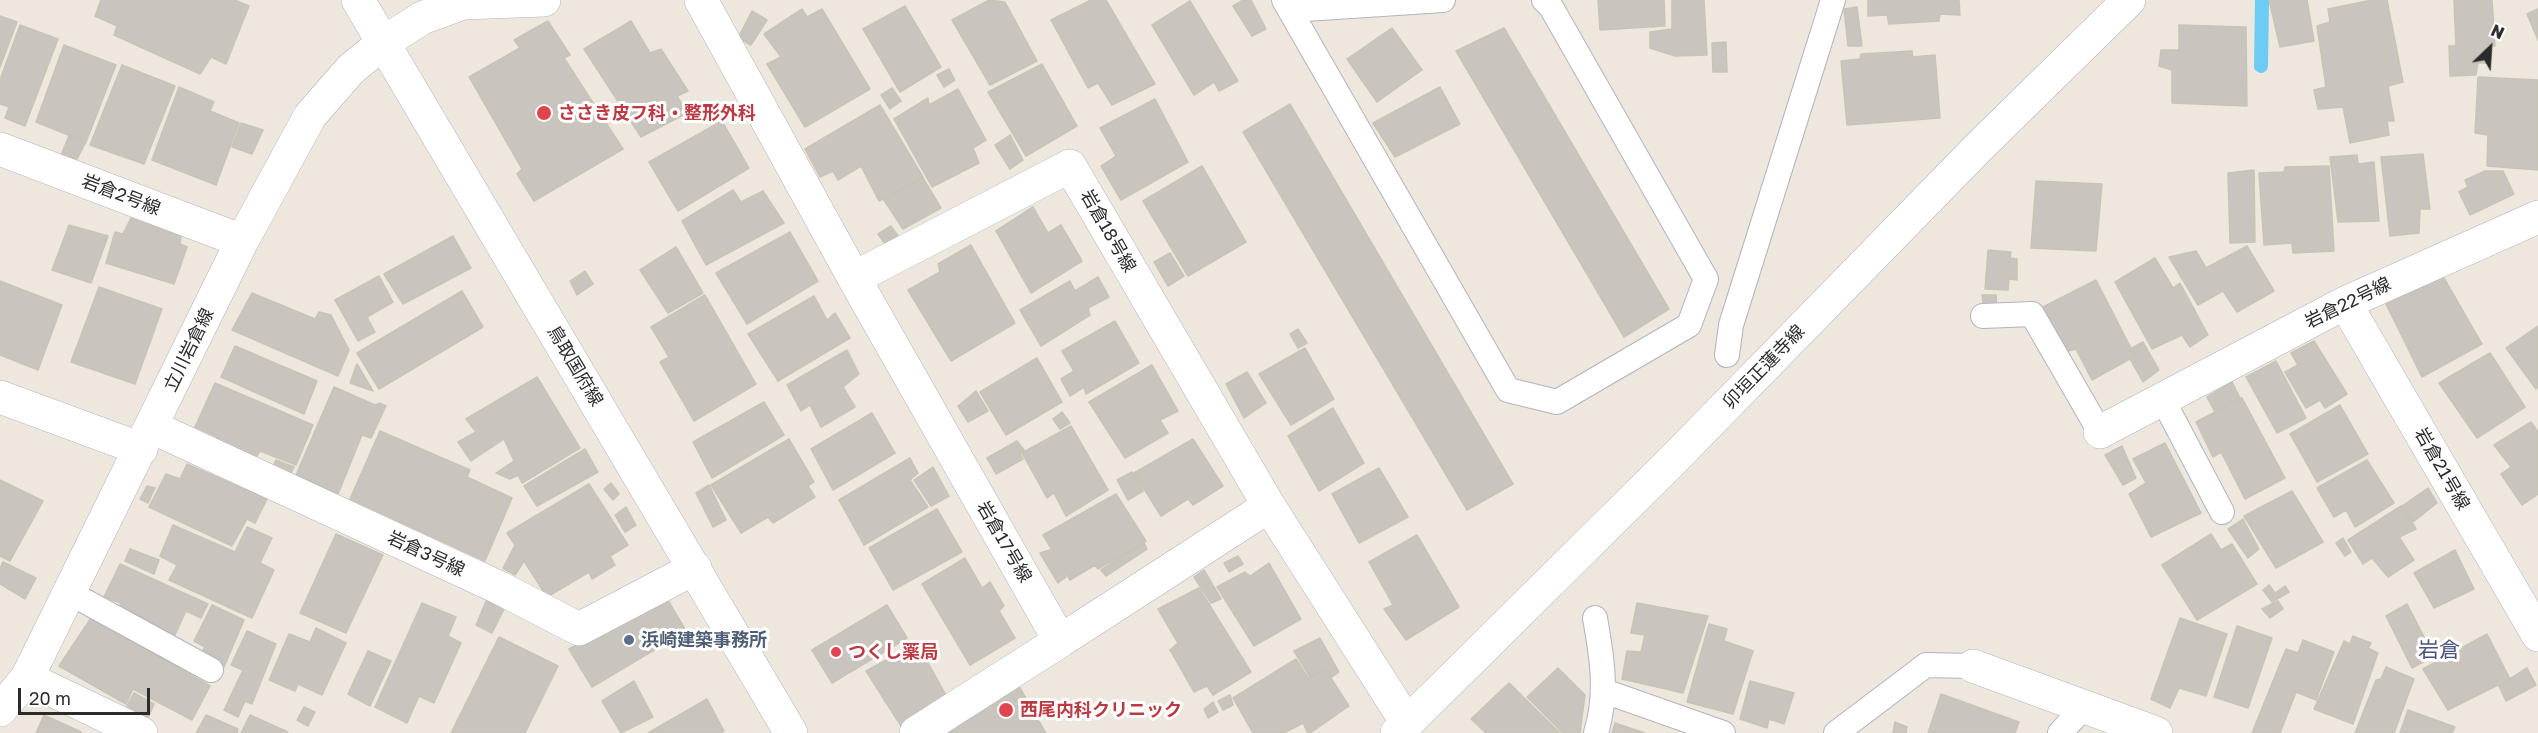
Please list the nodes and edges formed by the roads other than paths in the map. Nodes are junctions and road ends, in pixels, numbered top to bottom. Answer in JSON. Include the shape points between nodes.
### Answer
{"nodes":[{"id":1,"x":358,"y":0,"type":"edge"},
{"id":2,"x":531,"y":0,"type":"edge"},
{"id":3,"x":544,"y":0,"type":"edge"},
{"id":4,"x":701,"y":0,"type":"edge"},
{"id":5,"x":1443,"y":0,"type":"edge"},
{"id":6,"x":1544,"y":0,"type":"edge"},
{"id":7,"x":1833,"y":0,"type":"edge"},
{"id":8,"x":2129,"y":0,"type":"edge"},
{"id":9,"x":1287,"y":5,"type":"edge"},
{"id":10,"x":383,"y":43,"type":"junction"},
{"id":11,"x":0,"y":149,"type":"edge"},
{"id":12,"x":2538,"y":217,"type":"edge"},
{"id":13,"x":242,"y":241,"type":"junction"},
{"id":14,"x":854,"y":278,"type":"junction"},
{"id":15,"x":2345,"y":303,"type":"junction"},
{"id":16,"x":1983,"y":316,"type":"dead end"},
{"id":17,"x":1727,"y":355,"type":"dead end"},
{"id":18,"x":0,"y":397,"type":"edge"},
{"id":19,"x":2163,"y":400,"type":"junction"},
{"id":20,"x":2100,"y":432,"type":"joint"},
{"id":21,"x":147,"y":438,"type":"junction"},
{"id":22,"x":1269,"y":506,"type":"junction"},
{"id":23,"x":2222,"y":512,"type":"dead end"},
{"id":24,"x":695,"y":568,"type":"junction"},
{"id":25,"x":70,"y":593,"type":"junction"},
{"id":26,"x":1595,"y":618,"type":"dead end"},
{"id":27,"x":2538,"y":634,"type":"edge"},
{"id":28,"x":1060,"y":641,"type":"junction"},
{"id":29,"x":1973,"y":666,"type":"joint"},
{"id":30,"x":211,"y":669,"type":"dead end"},
{"id":31,"x":27,"y":678,"type":"junction"},
{"id":32,"x":1604,"y":691,"type":"junction"},
{"id":33,"x":2084,"y":707,"type":"junction"},
{"id":34,"x":0,"y":710,"type":"edge"},
{"id":35,"x":1402,"y":728,"type":"edge"},
{"id":36,"x":141,"y":733,"type":"edge"},
{"id":37,"x":791,"y":733,"type":"edge"},
{"id":38,"x":916,"y":733,"type":"edge"},
{"id":39,"x":1596,"y":733,"type":"edge"},
{"id":40,"x":1723,"y":733,"type":"edge"},
{"id":41,"x":1836,"y":733,"type":"edge"},
{"id":42,"x":2060,"y":733,"type":"edge"},
{"id":43,"x":2156,"y":733,"type":"edge"}],
"edges":[{"from":1,"to":10,"type":"street","name":"鳥取国府線"},
{"from":2,"to":3,"type":"street","name":"立川岩倉線"},
{"from":2,"to":10,"type":"street","name":"立川岩倉線","via":[[463,3],[422,18]]},
{"from":4,"to":14,"type":"street","name":"岩倉17号線"},
{"from":5,"to":9,"type":"lane"},
{"from":6,"to":9,"type":"lane","via":[[1706,279],[1689,325],[1557,402],[1508,390]]},
{"from":7,"to":17,"type":"lane","via":[[1731,325]]},
{"from":8,"to":35,"type":"street","name":"卯垣正蓮寺線"},
{"from":10,"to":13,"type":"street","name":"立川岩倉線","via":[[351,69],[310,116]]},
{"from":10,"to":24,"type":"street","name":"鳥取国府線"},
{"from":11,"to":13,"type":"street","name":"岩倉2号線"},
{"from":12,"to":15,"type":"street","name":"岩倉22号線"},
{"from":13,"to":21,"type":"street","name":"立川岩倉線"},
{"from":14,"to":22,"type":"street","name":"岩倉18号線","via":[[1070,166]]},
{"from":14,"to":28,"type":"street","name":"岩倉17号線"},
{"from":15,"to":19,"type":"street","name":"岩倉22号線"},
{"from":15,"to":27,"type":"street","name":"岩倉21号線"},
{"from":16,"to":20,"type":"lane","via":[[2032,314]]},
{"from":18,"to":21,"type":"street"},
{"from":19,"to":20,"type":"street","name":"岩倉22号線"},
{"from":19,"to":23,"type":"lane"},
{"from":21,"to":24,"type":"street","name":"岩倉3号線","via":[[500,588],[579,630]]},
{"from":21,"to":25,"type":"street","name":"立川岩倉線"},
{"from":22,"to":28,"type":"street"},
{"from":22,"to":35,"type":"street"},
{"from":24,"to":37,"type":"street","name":"鳥取国府線"},
{"from":25,"to":30,"type":"lane"},
{"from":25,"to":31,"type":"street","name":"立川岩倉線"},
{"from":26,"to":32,"type":"lane"},
{"from":28,"to":38,"type":"street"},
{"from":29,"to":33,"type":"street"},
{"from":29,"to":41,"type":"lane","via":[[1926,665]]},
{"from":31,"to":34,"type":"street","name":"立川岩倉線"},
{"from":31,"to":36,"type":"street"},
{"from":32,"to":39,"type":"lane"},
{"from":32,"to":40,"type":"lane"},
{"from":33,"to":42,"type":"lane"},
{"from":33,"to":43,"type":"street"}]}
